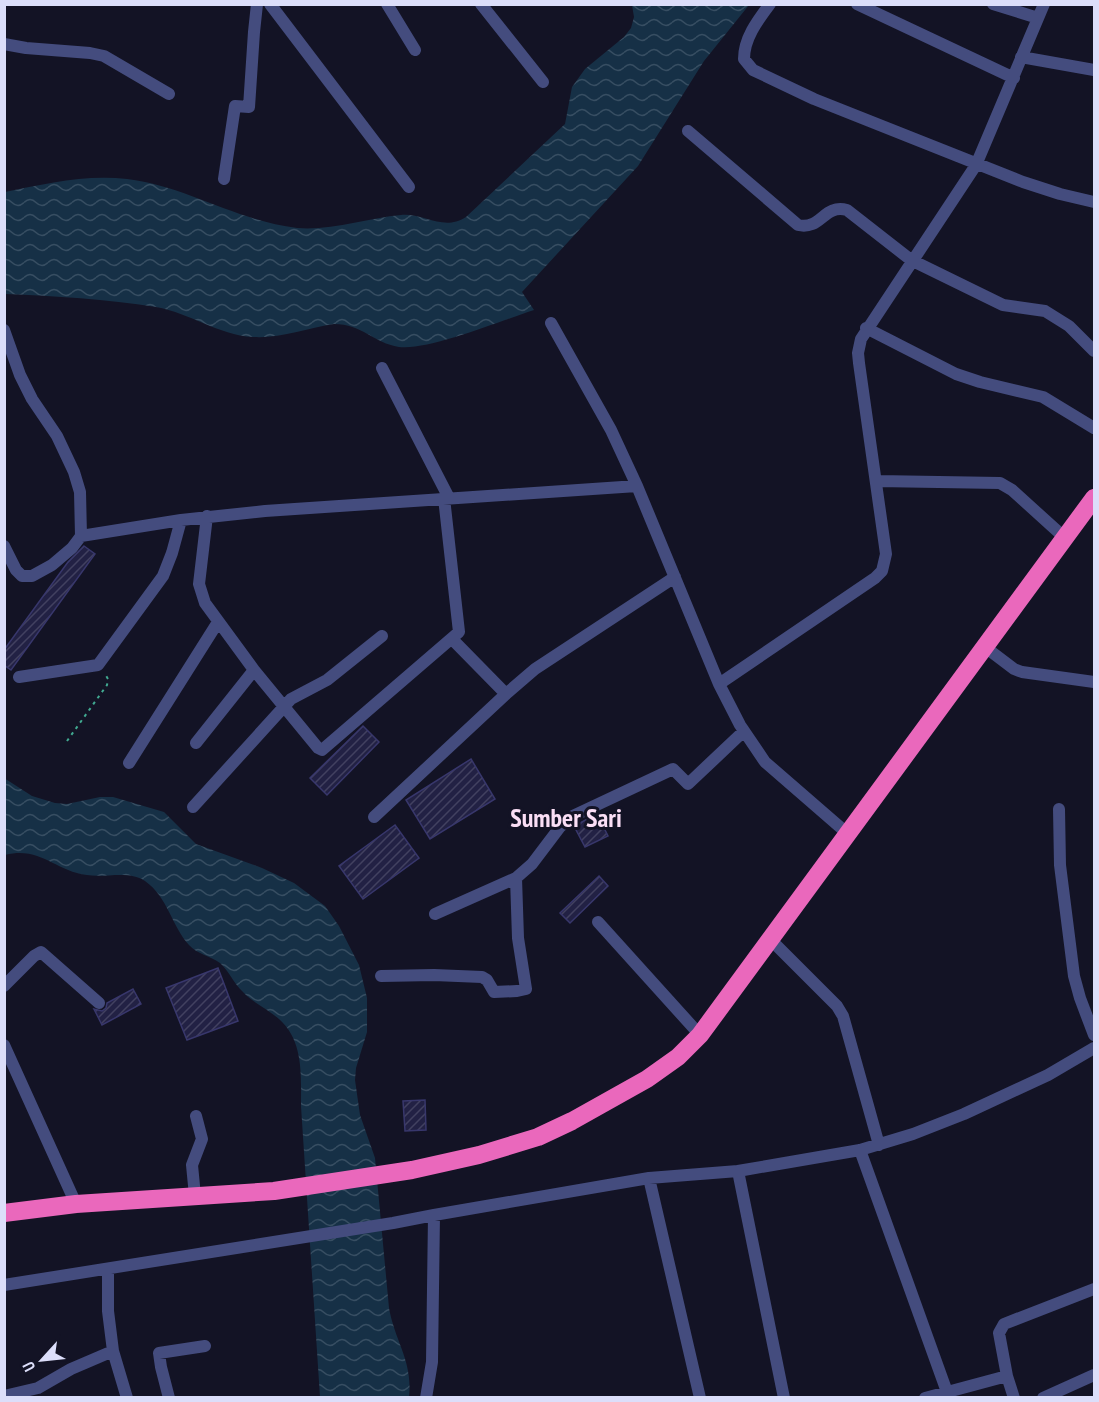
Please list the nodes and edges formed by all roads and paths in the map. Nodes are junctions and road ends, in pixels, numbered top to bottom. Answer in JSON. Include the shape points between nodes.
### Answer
{"nodes":[{"id":1,"x":257,"y":4,"type":"edge"},
{"id":2,"x":270,"y":4,"type":"edge"},
{"id":3,"x":387,"y":4,"type":"edge"},
{"id":4,"x":481,"y":4,"type":"edge"},
{"id":5,"x":770,"y":4,"type":"edge"},
{"id":6,"x":857,"y":4,"type":"edge"},
{"id":7,"x":993,"y":4,"type":"edge"},
{"id":8,"x":1044,"y":4,"type":"edge"},
{"id":9,"x":1038,"y":18,"type":"junction"},
{"id":10,"x":4,"y":44,"type":"edge"},
{"id":11,"x":415,"y":50,"type":"dead end"},
{"id":12,"x":1020,"y":57,"type":"junction"},
{"id":13,"x":1095,"y":70,"type":"edge"},
{"id":14,"x":1014,"y":78,"type":"junction"},
{"id":15,"x":543,"y":82,"type":"dead end"},
{"id":16,"x":169,"y":94,"type":"dead end"},
{"id":17,"x":688,"y":131,"type":"dead end"},
{"id":18,"x":976,"y":165,"type":"junction"},
{"id":19,"x":224,"y":179,"type":"dead end"},
{"id":20,"x":409,"y":187,"type":"dead end"},
{"id":21,"x":1095,"y":202,"type":"edge"},
{"id":22,"x":911,"y":260,"type":"junction"},
{"id":23,"x":551,"y":323,"type":"dead end"},
{"id":24,"x":866,"y":328,"type":"junction"},
{"id":25,"x":4,"y":330,"type":"edge"},
{"id":26,"x":1095,"y":351,"type":"edge"},
{"id":27,"x":382,"y":368,"type":"dead end"},
{"id":28,"x":1095,"y":428,"type":"edge"},
{"id":29,"x":877,"y":481,"type":"junction"},
{"id":30,"x":637,"y":486,"type":"junction"},
{"id":31,"x":447,"y":498,"type":"junction"},
{"id":32,"x":1095,"y":498,"type":"edge"},
{"id":33,"x":207,"y":516,"type":"junction"},
{"id":34,"x":181,"y":520,"type":"junction"},
{"id":35,"x":81,"y":536,"type":"junction"},
{"id":36,"x":1065,"y":538,"type":"junction"},
{"id":37,"x":4,"y":546,"type":"edge"},
{"id":38,"x":675,"y":577,"type":"junction"},
{"id":39,"x":218,"y":622,"type":"junction"},
{"id":40,"x":382,"y":636,"type":"dead end"},
{"id":41,"x":452,"y":639,"type":"junction"},
{"id":42,"x":985,"y":647,"type":"junction"},
{"id":43,"x":98,"y":665,"type":"junction"},
{"id":44,"x":254,"y":670,"type":"junction"},
{"id":45,"x":19,"y":677,"type":"dead end"},
{"id":46,"x":1095,"y":682,"type":"edge"},
{"id":47,"x":719,"y":684,"type":"junction"},
{"id":48,"x":506,"y":694,"type":"junction"},
{"id":49,"x":283,"y":706,"type":"junction"},
{"id":50,"x":744,"y":731,"type":"junction"},
{"id":51,"x":67,"y":741,"type":"dead end"},
{"id":52,"x":196,"y":743,"type":"dead end"},
{"id":53,"x":129,"y":763,"type":"dead end"},
{"id":54,"x":193,"y":807,"type":"dead end"},
{"id":55,"x":1059,"y":809,"type":"dead end"},
{"id":56,"x":374,"y":817,"type":"dead end"},
{"id":57,"x":848,"y":834,"type":"junction"},
{"id":58,"x":516,"y":878,"type":"junction"},
{"id":59,"x":435,"y":914,"type":"dead end"},
{"id":60,"x":598,"y":922,"type":"dead end"},
{"id":61,"x":770,"y":939,"type":"junction"},
{"id":62,"x":381,"y":976,"type":"dead end"},
{"id":63,"x":4,"y":986,"type":"edge"},
{"id":64,"x":99,"y":1003,"type":"dead end"},
{"id":65,"x":700,"y":1035,"type":"junction"},
{"id":66,"x":1095,"y":1035,"type":"edge"},
{"id":67,"x":4,"y":1045,"type":"edge"},
{"id":68,"x":1095,"y":1048,"type":"edge"},
{"id":69,"x":196,"y":1116,"type":"dead end"},
{"id":70,"x":879,"y":1145,"type":"junction"},
{"id":71,"x":860,"y":1150,"type":"junction"},
{"id":72,"x":738,"y":1171,"type":"junction"},
{"id":73,"x":649,"y":1178,"type":"junction"},
{"id":74,"x":195,"y":1196,"type":"junction"},
{"id":75,"x":76,"y":1204,"type":"junction"},
{"id":76,"x":4,"y":1213,"type":"edge"},
{"id":77,"x":434,"y":1215,"type":"junction"},
{"id":78,"x":108,"y":1269,"type":"junction"},
{"id":79,"x":4,"y":1286,"type":"edge"},
{"id":80,"x":1095,"y":1289,"type":"edge"},
{"id":81,"x":205,"y":1346,"type":"dead end"},
{"id":82,"x":113,"y":1351,"type":"junction"},
{"id":83,"x":1095,"y":1375,"type":"edge"},
{"id":84,"x":1007,"y":1376,"type":"junction"},
{"id":85,"x":947,"y":1392,"type":"junction"},
{"id":86,"x":4,"y":1396,"type":"edge"},
{"id":87,"x":127,"y":1398,"type":"edge"},
{"id":88,"x":169,"y":1398,"type":"edge"},
{"id":89,"x":426,"y":1398,"type":"edge"},
{"id":90,"x":700,"y":1398,"type":"edge"},
{"id":91,"x":784,"y":1398,"type":"edge"},
{"id":92,"x":925,"y":1398,"type":"edge"},
{"id":93,"x":1014,"y":1398,"type":"edge"},
{"id":94,"x":1043,"y":1398,"type":"edge"}],
"edges":[{"from":1,"to":19,"type":"street","via":[[254,108],[236,106]]},
{"from":2,"to":20,"type":"street"},
{"from":3,"to":11,"type":"street"},
{"from":4,"to":15,"type":"street"},
{"from":5,"to":18,"type":"street","via":[[744,47],[744,59],[753,70]]},
{"from":6,"to":14,"type":"street"},
{"from":7,"to":9,"type":"street"},
{"from":8,"to":9,"type":"street"},
{"from":9,"to":12,"type":"street"},
{"from":10,"to":16,"type":"street","via":[[104,57]]},
{"from":12,"to":13,"type":"street"},
{"from":12,"to":14,"type":"street"},
{"from":14,"to":18,"type":"street"},
{"from":17,"to":22,"type":"street","via":[[798,225],[813,225],[831,210],[847,210]]},
{"from":18,"to":21,"type":"street"},
{"from":18,"to":22,"type":"street"},
{"from":22,"to":24,"type":"street"},
{"from":22,"to":26,"type":"street","via":[[1003,306],[1045,311],[1070,326]]},
{"from":23,"to":30,"type":"street"},
{"from":24,"to":28,"type":"street","via":[[956,374],[1043,397]]},
{"from":24,"to":29,"type":"street","via":[[858,353]]},
{"from":25,"to":35,"type":"street","via":[[20,375],[75,472],[80,492]]},
{"from":27,"to":31,"type":"street"},
{"from":29,"to":36,"type":"street","via":[[1000,483]]},
{"from":29,"to":47,"type":"street","via":[[886,554],[882,571]]},
{"from":30,"to":31,"type":"street"},
{"from":30,"to":38,"type":"street"},
{"from":31,"to":33,"type":"street"},
{"from":31,"to":41,"type":"street","via":[[459,628]]},
{"from":32,"to":36,"type":"highway"},
{"from":33,"to":34,"type":"street"},
{"from":33,"to":39,"type":"street","via":[[199,584],[205,603]]},
{"from":34,"to":35,"type":"street"},
{"from":34,"to":43,"type":"street","via":[[163,576]]},
{"from":35,"to":37,"type":"street","via":[[52,565],[27,577],[16,570]]},
{"from":36,"to":42,"type":"highway"},
{"from":38,"to":47,"type":"street"},
{"from":38,"to":48,"type":"street","via":[[535,669]]},
{"from":39,"to":44,"type":"street"},
{"from":39,"to":53,"type":"street"},
{"from":40,"to":49,"type":"street","via":[[327,680]]},
{"from":41,"to":48,"type":"street"},
{"from":41,"to":49,"type":"street","via":[[322,750]]},
{"from":42,"to":46,"type":"street","via":[[1022,672]]},
{"from":42,"to":57,"type":"highway"},
{"from":43,"to":45,"type":"street"},
{"from":43,"to":51,"type":"path","via":[[107,675],[107,684]]},
{"from":44,"to":49,"type":"street"},
{"from":44,"to":52,"type":"street"},
{"from":47,"to":50,"type":"street"},
{"from":48,"to":56,"type":"street"},
{"from":49,"to":54,"type":"street"},
{"from":50,"to":57,"type":"street","via":[[765,762]]},
{"from":50,"to":58,"type":"street","via":[[688,784],[673,769],[573,816]]},
{"from":55,"to":66,"type":"street","via":[[1060,865],[1074,976]]},
{"from":57,"to":61,"type":"highway"},
{"from":58,"to":59,"type":"street"},
{"from":58,"to":62,"type":"street","via":[[518,938],[526,988],[494,992],[482,977]]},
{"from":60,"to":65,"type":"street"},
{"from":61,"to":65,"type":"highway"},
{"from":61,"to":70,"type":"street","via":[[843,1016]]},
{"from":63,"to":64,"type":"street","via":[[41,952]]},
{"from":65,"to":74,"type":"highway","via":[[647,1079],[538,1137],[412,1170],[274,1191]]},
{"from":67,"to":75,"type":"street"},
{"from":68,"to":70,"type":"street","via":[[1003,1096]]},
{"from":69,"to":74,"type":"street","via":[[202,1139],[192,1165]]},
{"from":70,"to":71,"type":"street"},
{"from":71,"to":72,"type":"street"},
{"from":71,"to":85,"type":"street"},
{"from":72,"to":73,"type":"street"},
{"from":72,"to":91,"type":"street"},
{"from":73,"to":77,"type":"street"},
{"from":73,"to":90,"type":"street"},
{"from":74,"to":75,"type":"highway"},
{"from":75,"to":76,"type":"highway"},
{"from":77,"to":78,"type":"street"},
{"from":77,"to":89,"type":"street","via":[[432,1362]]},
{"from":78,"to":79,"type":"street"},
{"from":78,"to":82,"type":"street"},
{"from":80,"to":84,"type":"street","via":[[1004,1324],[999,1333]]},
{"from":81,"to":88,"type":"street","via":[[159,1353]]},
{"from":82,"to":86,"type":"street","via":[[38,1388]]},
{"from":82,"to":87,"type":"street"},
{"from":83,"to":94,"type":"street"},
{"from":84,"to":85,"type":"street"},
{"from":84,"to":93,"type":"street"},
{"from":85,"to":92,"type":"street"}]}
